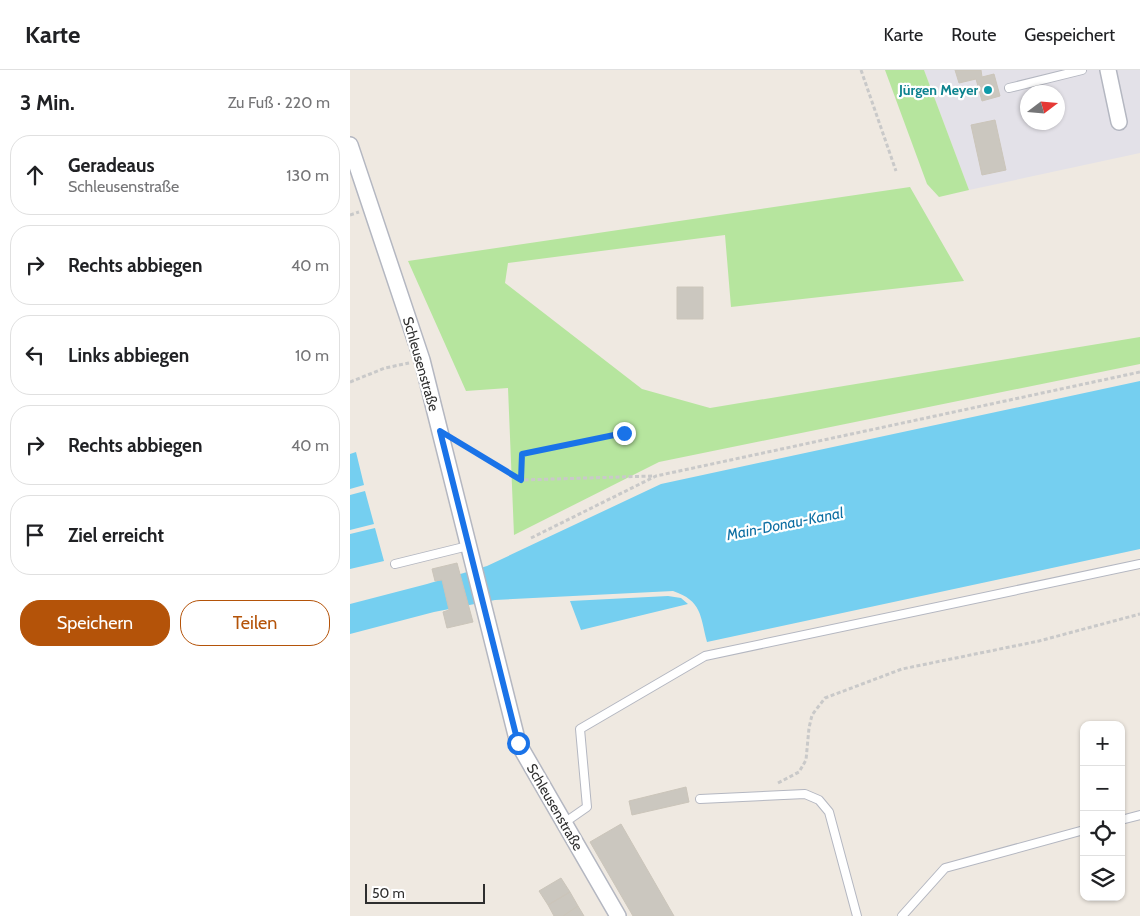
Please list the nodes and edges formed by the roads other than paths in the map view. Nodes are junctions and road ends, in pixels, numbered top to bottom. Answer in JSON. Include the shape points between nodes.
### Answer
{"nodes":[{"id":1,"x":1082,"y":70,"type":"edge"},
{"id":2,"x":1108,"y":70,"type":"edge"},
{"id":3,"x":1009,"y":88,"type":"dead end"},
{"id":4,"x":1119,"y":122,"type":"dead end"},
{"id":5,"x":350,"y":145,"type":"edge"},
{"id":6,"x":468,"y":546,"type":"junction"},
{"id":7,"x":394,"y":564,"type":"dead end"},
{"id":8,"x":1140,"y":564,"type":"edge"},
{"id":9,"x":700,"y":799,"type":"dead end"},
{"id":10,"x":1140,"y":815,"type":"edge"},
{"id":11,"x":1125,"y":819,"type":"edge"},
{"id":12,"x":564,"y":823,"type":"junction"},
{"id":13,"x":1080,"y":831,"type":"edge"},
{"id":14,"x":618,"y":916,"type":"edge"},
{"id":15,"x":857,"y":916,"type":"edge"},
{"id":16,"x":902,"y":916,"type":"edge"}],
"edges":[{"from":1,"to":3,"type":"lane"},
{"from":2,"to":4,"type":"street"},
{"from":5,"to":6,"type":"street","name":"Schleusenstraße","via":[[422,360]]},
{"from":6,"to":7,"type":"lane"},
{"from":6,"to":12,"type":"street","name":"Schleusenstraße","via":[[518,743]]},
{"from":8,"to":12,"type":"lane","via":[[705,656],[580,729],[587,807]]},
{"from":9,"to":15,"type":"lane","via":[[805,794],[819,800],[829,812]]},
{"from":10,"to":11,"type":"lane"},
{"from":12,"to":14,"type":"street","name":"Schleusenstraße"},
{"from":13,"to":16,"type":"lane","via":[[945,868]]}]}
